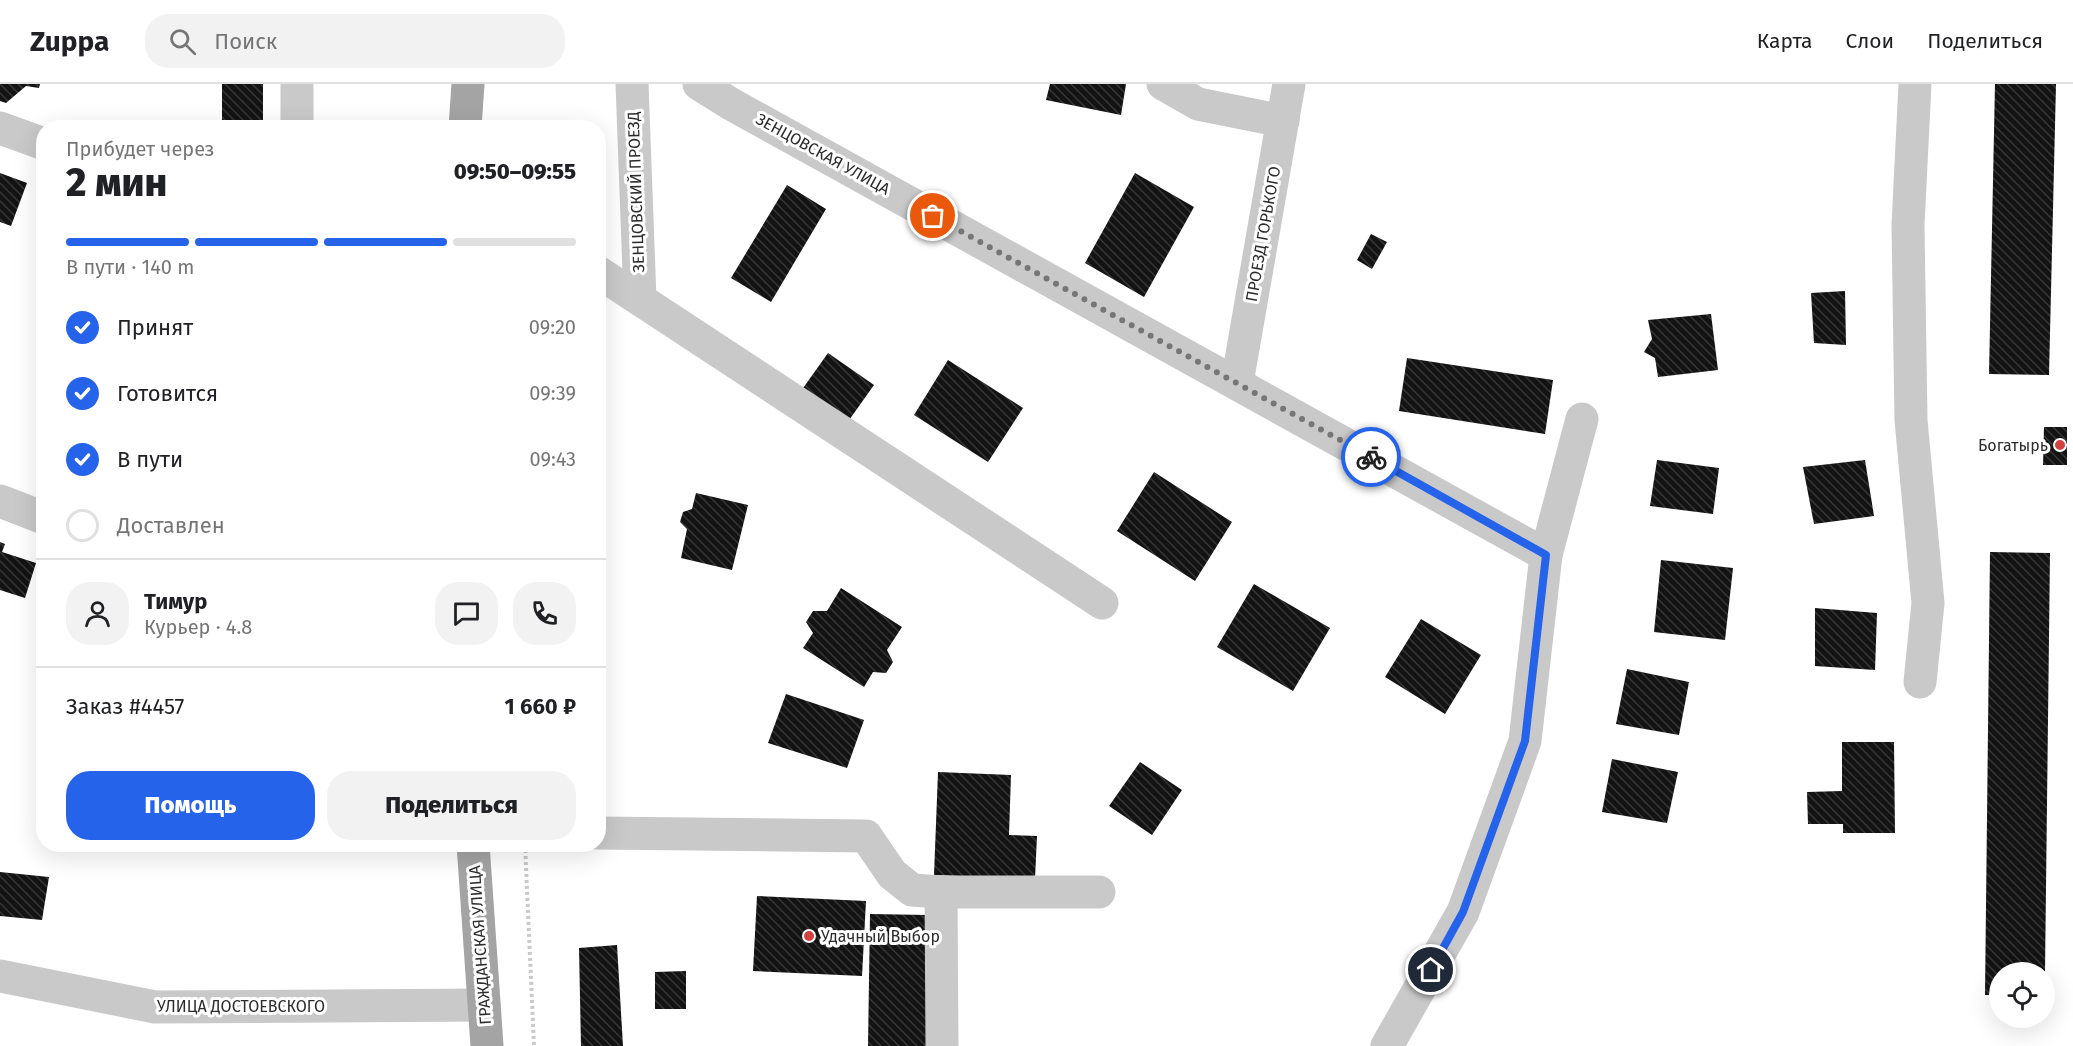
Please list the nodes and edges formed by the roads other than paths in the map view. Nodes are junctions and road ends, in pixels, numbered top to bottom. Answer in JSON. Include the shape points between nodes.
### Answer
{"nodes":[{"id":1,"x":297,"y":84,"type":"edge"},
{"id":2,"x":468,"y":84,"type":"edge"},
{"id":3,"x":632,"y":84,"type":"edge"},
{"id":4,"x":699,"y":84,"type":"edge"},
{"id":5,"x":1163,"y":84,"type":"edge"},
{"id":6,"x":1289,"y":84,"type":"edge"},
{"id":7,"x":1915,"y":84,"type":"edge"},
{"id":8,"x":297,"y":120,"type":"edge"},
{"id":9,"x":466,"y":120,"type":"edge"},
{"id":10,"x":1283,"y":122,"type":"junction"},
{"id":11,"x":0,"y":128,"type":"edge"},
{"id":12,"x":36,"y":141,"type":"edge"},
{"id":13,"x":606,"y":277,"type":"edge"},
{"id":14,"x":640,"y":299,"type":"junction"},
{"id":15,"x":1237,"y":383,"type":"junction"},
{"id":16,"x":1582,"y":419,"type":"dead end"},
{"id":17,"x":0,"y":501,"type":"edge"},
{"id":18,"x":36,"y":515,"type":"edge"},
{"id":19,"x":1546,"y":555,"type":"junction"},
{"id":20,"x":1102,"y":603,"type":"dead end"},
{"id":21,"x":1920,"y":682,"type":"dead end"},
{"id":22,"x":606,"y":833,"type":"edge"},
{"id":23,"x":474,"y":852,"type":"edge"},
{"id":24,"x":941,"y":891,"type":"junction"},
{"id":25,"x":1099,"y":892,"type":"dead end"},
{"id":26,"x":0,"y":976,"type":"edge"},
{"id":27,"x":484,"y":1005,"type":"junction"},
{"id":28,"x":487,"y":1046,"type":"edge"},
{"id":29,"x":942,"y":1046,"type":"edge"},
{"id":30,"x":1387,"y":1046,"type":"edge"}],
"edges":[{"from":1,"to":8,"type":"street"},
{"from":2,"to":9,"type":"main road"},
{"from":3,"to":14,"type":"street","name":"ЗЕНЦОВСКИЙ ПРОЕЗД"},
{"from":4,"to":15,"type":"street","name":"ЗЕНЦОВСКАЯ УЛИЦА"},
{"from":5,"to":10,"type":"street","via":[[1198,104]]},
{"from":6,"to":10,"type":"street","name":"ПРОЕЗД ГОРЬКОГО"},
{"from":7,"to":21,"type":"street","via":[[1908,225],[1911,420],[1929,603]]},
{"from":10,"to":15,"type":"street","name":"ПРОЕЗД ГОРЬКОГО"},
{"from":11,"to":12,"type":"street"},
{"from":13,"to":14,"type":"street"},
{"from":14,"to":20,"type":"street"},
{"from":15,"to":19,"type":"street","name":"ЗЕНЦОВСКАЯ УЛИЦА"},
{"from":16,"to":19,"type":"street"},
{"from":17,"to":18,"type":"street"},
{"from":19,"to":30,"type":"street","via":[[1525,741],[1463,912]]},
{"from":22,"to":24,"type":"street","via":[[866,836],[892,874],[912,890]]},
{"from":23,"to":27,"type":"main road","name":"ГРАЖДАНСКАЯ УЛИЦА"},
{"from":24,"to":25,"type":"street"},
{"from":24,"to":29,"type":"street"},
{"from":26,"to":27,"type":"street","name":"УЛИЦА ДОСТОЕВСКОГО","via":[[155,1007]]},
{"from":27,"to":28,"type":"main road","name":"ГРАЖДАНСКАЯ УЛИЦА"}]}
